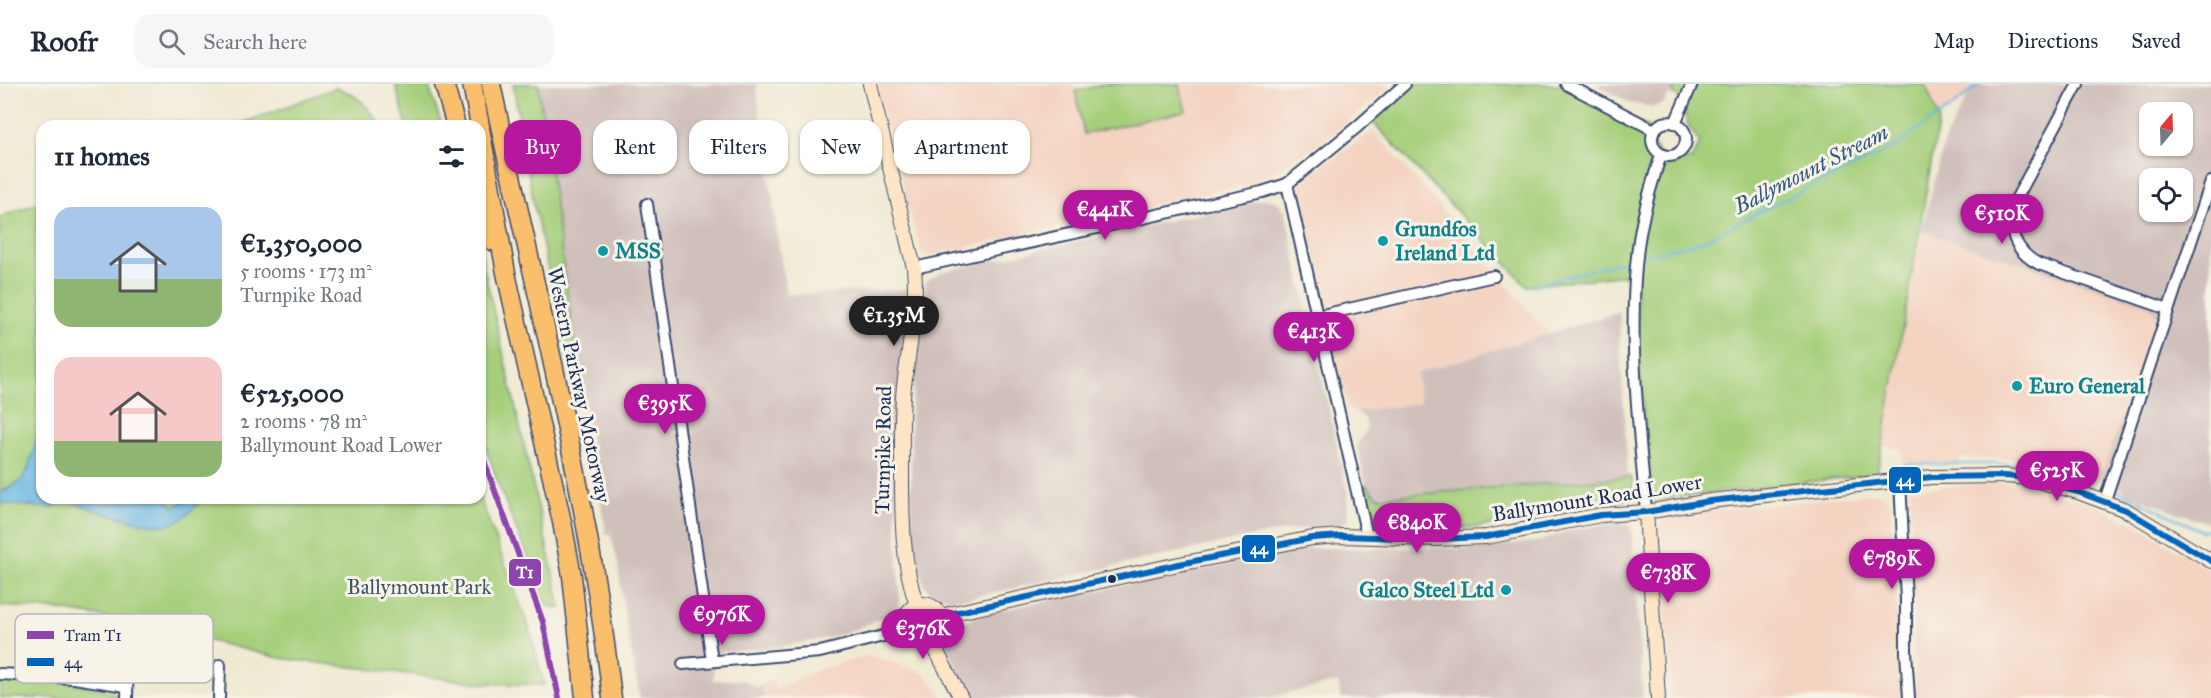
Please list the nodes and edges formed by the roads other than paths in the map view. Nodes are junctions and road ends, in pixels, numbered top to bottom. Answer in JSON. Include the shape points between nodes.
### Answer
{"nodes":[{"id":1,"x":444,"y":84,"type":"edge"},
{"id":2,"x":472,"y":84,"type":"edge"},
{"id":3,"x":491,"y":84,"type":"edge"},
{"id":4,"x":503,"y":84,"type":"edge"},
{"id":5,"x":870,"y":84,"type":"edge"},
{"id":6,"x":1405,"y":84,"type":"edge"},
{"id":7,"x":1566,"y":84,"type":"edge"},
{"id":8,"x":1692,"y":84,"type":"edge"},
{"id":9,"x":2078,"y":84,"type":"edge"},
{"id":10,"x":454,"y":120,"type":"edge"},
{"id":11,"x":479,"y":120,"type":"edge"},
{"id":12,"x":1675,"y":123,"type":"junction"},
{"id":13,"x":1654,"y":130,"type":"junction"},
{"id":14,"x":1661,"y":155,"type":"junction"},
{"id":15,"x":486,"y":161,"type":"edge"},
{"id":16,"x":2211,"y":182,"type":"edge"},
{"id":17,"x":1287,"y":184,"type":"junction"},
{"id":18,"x":647,"y":204,"type":"dead end"},
{"id":19,"x":517,"y":208,"type":"junction"},
{"id":20,"x":486,"y":225,"type":"edge"},
{"id":21,"x":914,"y":268,"type":"junction"},
{"id":22,"x":506,"y":273,"type":"junction"},
{"id":23,"x":1494,"y":276,"type":"dead end"},
{"id":24,"x":2168,"y":309,"type":"junction"},
{"id":25,"x":1318,"y":316,"type":"junction"},
{"id":26,"x":1900,"y":481,"type":"junction"},
{"id":27,"x":2105,"y":500,"type":"junction"},
{"id":28,"x":1646,"y":512,"type":"junction"},
{"id":29,"x":1367,"y":536,"type":"junction"},
{"id":30,"x":2211,"y":561,"type":"edge"},
{"id":31,"x":917,"y":605,"type":"junction"},
{"id":32,"x":940,"y":616,"type":"junction"},
{"id":33,"x":907,"y":630,"type":"junction"},
{"id":34,"x":930,"y":639,"type":"junction"},
{"id":35,"x":712,"y":661,"type":"junction"},
{"id":36,"x":683,"y":664,"type":"dead end"},
{"id":37,"x":220,"y":665,"type":"dead end"},
{"id":38,"x":0,"y":674,"type":"edge"},
{"id":39,"x":15,"y":675,"type":"edge"},
{"id":40,"x":106,"y":683,"type":"edge"},
{"id":41,"x":126,"y":683,"type":"edge"},
{"id":42,"x":126,"y":686,"type":"junction"},
{"id":43,"x":127,"y":698,"type":"edge"},
{"id":44,"x":219,"y":698,"type":"edge"},
{"id":45,"x":585,"y":698,"type":"edge"},
{"id":46,"x":612,"y":698,"type":"edge"},
{"id":47,"x":961,"y":698,"type":"edge"},
{"id":48,"x":1658,"y":698,"type":"edge"},
{"id":49,"x":1909,"y":698,"type":"edge"}],
"edges":[{"from":1,"to":10,"type":"highway"},
{"from":2,"to":11,"type":"highway"},
{"from":3,"to":19,"type":"highway","name":"Western Parkway Motorway"},
{"from":4,"to":19,"type":"highway"},
{"from":5,"to":21,"type":"street","name":"Turnpike Road"},
{"from":6,"to":17,"type":"street"},
{"from":7,"to":13,"type":"street"},
{"from":8,"to":12,"type":"street"},
{"from":9,"to":24,"type":"street","via":[[2013,205],[2011,220],[2016,243],[2030,260],[2039,264]]},
{"from":12,"to":13,"type":"street","via":[[1663,123]]},
{"from":12,"to":14,"type":"street","via":[[1685,134],[1684,147],[1675,155]]},
{"from":13,"to":14,"type":"street","via":[[1653,146]]},
{"from":14,"to":28,"type":"street","via":[[1643,218],[1635,290],[1634,357]]},
{"from":15,"to":22,"type":"highway"},
{"from":16,"to":24,"type":"street"},
{"from":17,"to":21,"type":"street"},
{"from":17,"to":25,"type":"street"},
{"from":18,"to":35,"type":"street"},
{"from":19,"to":46,"type":"highway","name":"Western Parkway Motorway","via":[[573,452],[595,569]]},
{"from":20,"to":22,"type":"highway"},
{"from":21,"to":31,"type":"street","name":"Turnpike Road","via":[[915,313],[903,389],[902,494],[908,568]]},
{"from":22,"to":45,"type":"highway","via":[[570,565]]},
{"from":23,"to":25,"type":"street"},
{"from":24,"to":27,"type":"street"},
{"from":25,"to":29,"type":"street"},
{"from":26,"to":27,"type":"street","name":"Ballymount Road Lower","via":[[2005,476],[2050,483]]},
{"from":26,"to":28,"type":"street","name":"Ballymount Road Lower","via":[[1710,501]]},
{"from":26,"to":49,"type":"street"},
{"from":27,"to":30,"type":"street","name":"Ballymount Road Lower"},
{"from":28,"to":29,"type":"street","name":"Ballymount Road Lower","via":[[1600,515],[1486,537]]},
{"from":28,"to":48,"type":"street"},
{"from":29,"to":32,"type":"street","name":"Ballymount Road Lower","via":[[1278,544]]},
{"from":31,"to":32,"type":"street","via":[[928,605]]},
{"from":31,"to":33,"type":"street","via":[[906,618]]},
{"from":32,"to":34,"type":"street","via":[[939,631]]},
{"from":33,"to":34,"type":"street","via":[[917,639]]},
{"from":33,"to":35,"type":"street","via":[[820,652]]},
{"from":34,"to":47,"type":"street"},
{"from":35,"to":36,"type":"street"},
{"from":37,"to":44,"type":"street"},
{"from":38,"to":39,"type":"street"},
{"from":40,"to":42,"type":"street"},
{"from":41,"to":42,"type":"street"},
{"from":42,"to":43,"type":"street"}]}
